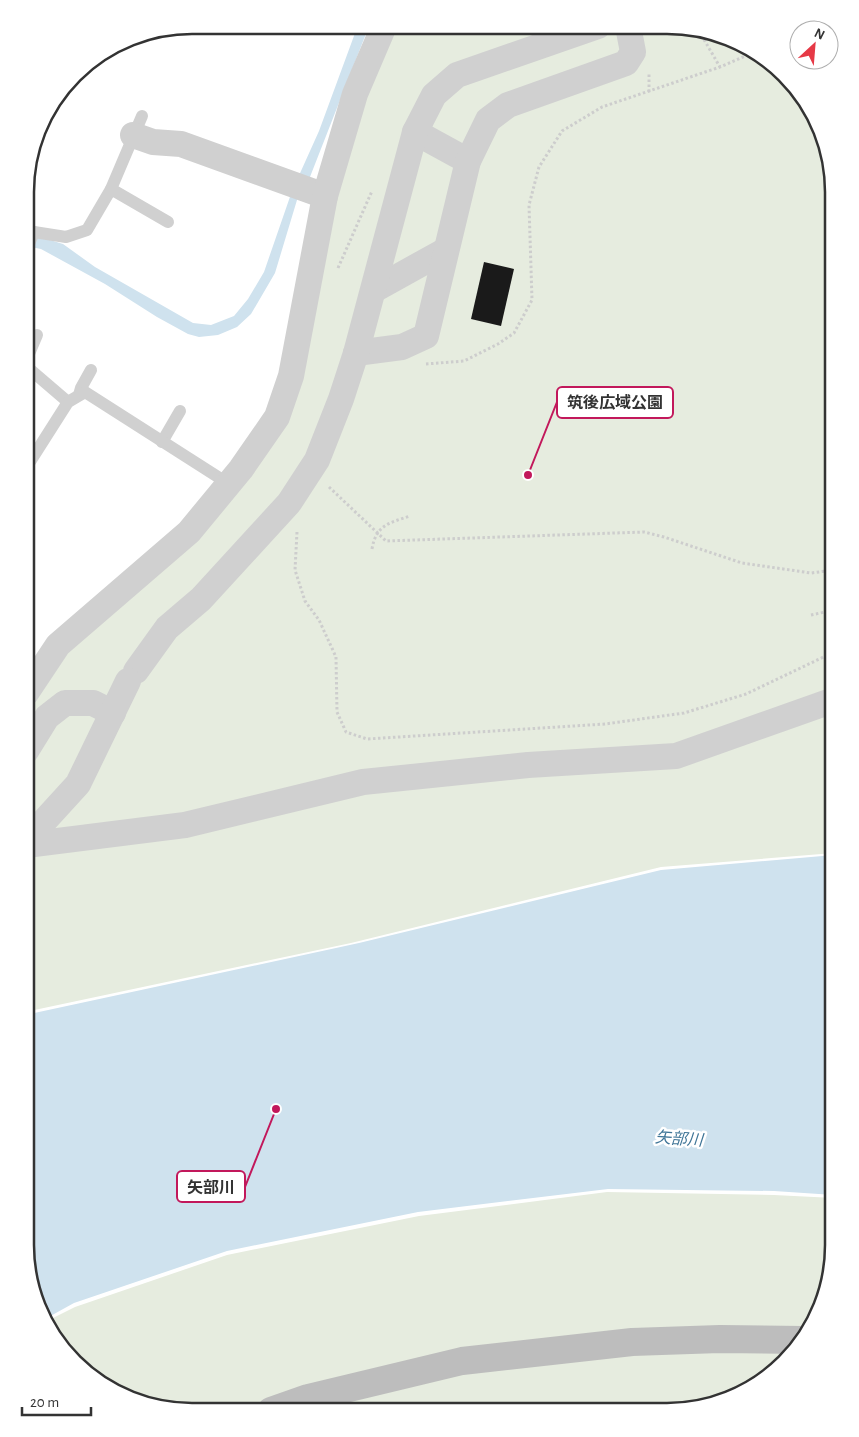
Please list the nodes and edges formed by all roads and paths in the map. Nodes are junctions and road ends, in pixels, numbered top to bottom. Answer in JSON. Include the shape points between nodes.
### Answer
{"nodes":[{"id":1,"x":380,"y":34,"type":"edge"},
{"id":2,"x":575,"y":34,"type":"edge"},
{"id":3,"x":630,"y":34,"type":"edge"},
{"id":4,"x":703,"y":38,"type":"edge"},
{"id":5,"x":747,"y":55,"type":"edge"},
{"id":6,"x":720,"y":67,"type":"junction"},
{"id":7,"x":138,"y":126,"type":"joint"},
{"id":8,"x":415,"y":132,"type":"junction"},
{"id":9,"x":468,"y":161,"type":"junction"},
{"id":10,"x":111,"y":188,"type":"junction"},
{"id":11,"x":372,"y":190,"type":"dead end"},
{"id":12,"x":325,"y":196,"type":"junction"},
{"id":13,"x":168,"y":222,"type":"dead end"},
{"id":14,"x":34,"y":231,"type":"edge"},
{"id":15,"x":446,"y":250,"type":"junction"},
{"id":16,"x":337,"y":270,"type":"dead end"},
{"id":17,"x":374,"y":290,"type":"junction"},
{"id":18,"x":37,"y":334,"type":"dead end"},
{"id":19,"x":34,"y":341,"type":"edge"},
{"id":20,"x":356,"y":353,"type":"junction"},
{"id":21,"x":416,"y":365,"type":"dead end"},
{"id":22,"x":91,"y":370,"type":"dead end"},
{"id":23,"x":34,"y":373,"type":"edge"},
{"id":24,"x":79,"y":396,"type":"junction"},
{"id":25,"x":68,"y":402,"type":"junction"},
{"id":26,"x":180,"y":412,"type":"dead end"},
{"id":27,"x":162,"y":442,"type":"junction"},
{"id":28,"x":34,"y":455,"type":"edge"},
{"id":29,"x":324,"y":483,"type":"dead end"},
{"id":30,"x":228,"y":484,"type":"junction"},
{"id":31,"x":410,"y":516,"type":"dead end"},
{"id":32,"x":297,"y":527,"type":"dead end"},
{"id":33,"x":377,"y":532,"type":"junction"},
{"id":34,"x":372,"y":549,"type":"dead end"},
{"id":35,"x":825,"y":571,"type":"edge"},
{"id":36,"x":825,"y":612,"type":"edge"},
{"id":37,"x":811,"y":615,"type":"dead end"},
{"id":38,"x":825,"y":656,"type":"edge"},
{"id":39,"x":34,"y":681,"type":"edge"},
{"id":40,"x":825,"y":703,"type":"edge"},
{"id":41,"x":113,"y":713,"type":"junction"},
{"id":42,"x":34,"y":738,"type":"edge"},
{"id":43,"x":34,"y":832,"type":"edge"},
{"id":44,"x":34,"y":845,"type":"edge"},
{"id":45,"x":794,"y":1340,"type":"edge"},
{"id":46,"x":294,"y":1403,"type":"edge"}],
"edges":[{"from":1,"to":12,"type":"street","via":[[355,94]]},
{"from":2,"to":8,"type":"street","via":[[457,75],[434,96]]},
{"from":3,"to":9,"type":"street","via":[[633,52],[626,63],[508,104],[488,120]]},
{"from":4,"to":6,"type":"path"},
{"from":5,"to":6,"type":"path"},
{"from":6,"to":21,"type":"path","via":[[602,107],[562,131],[538,167],[529,205],[532,300],[514,333],[464,361]]},
{"from":7,"to":10,"type":"lane"},
{"from":7,"to":12,"type":"street","via":[[153,142],[181,144]]},
{"from":8,"to":9,"type":"street"},
{"from":8,"to":17,"type":"street"},
{"from":9,"to":15,"type":"street"},
{"from":10,"to":13,"type":"lane"},
{"from":10,"to":14,"type":"lane","via":[[87,230],[66,237]]},
{"from":11,"to":16,"type":"path"},
{"from":12,"to":30,"type":"street","via":[[291,376],[277,417]]},
{"from":15,"to":17,"type":"street"},
{"from":15,"to":20,"type":"street","via":[[426,336],[402,347]]},
{"from":17,"to":20,"type":"street"},
{"from":18,"to":19,"type":"lane"},
{"from":20,"to":41,"type":"street","via":[[317,460],[289,503],[201,600],[167,628],[132,676]]},
{"from":22,"to":24,"type":"lane"},
{"from":23,"to":25,"type":"lane"},
{"from":24,"to":25,"type":"lane"},
{"from":24,"to":27,"type":"lane","via":[[85,392]]},
{"from":25,"to":28,"type":"lane"},
{"from":26,"to":27,"type":"lane"},
{"from":27,"to":30,"type":"lane"},
{"from":29,"to":33,"type":"path"},
{"from":30,"to":39,"type":"street","via":[[189,532],[58,645]]},
{"from":31,"to":33,"type":"path"},
{"from":32,"to":38,"type":"path","via":[[295,570],[305,601],[319,620],[336,658],[337,712],[346,732],[367,738],[605,724],[684,713],[746,694]]},
{"from":33,"to":34,"type":"path"},
{"from":33,"to":35,"type":"path","via":[[386,542],[644,532],[742,563],[811,573]]},
{"from":36,"to":37,"type":"path"},
{"from":40,"to":44,"type":"street","via":[[676,756],[528,765],[363,782],[185,826]]},
{"from":41,"to":42,"type":"street","via":[[92,703],[65,703],[47,718]]},
{"from":41,"to":43,"type":"street","via":[[78,784]]},
{"from":45,"to":46,"type":"street","via":[[632,1342],[462,1361]]}]}
